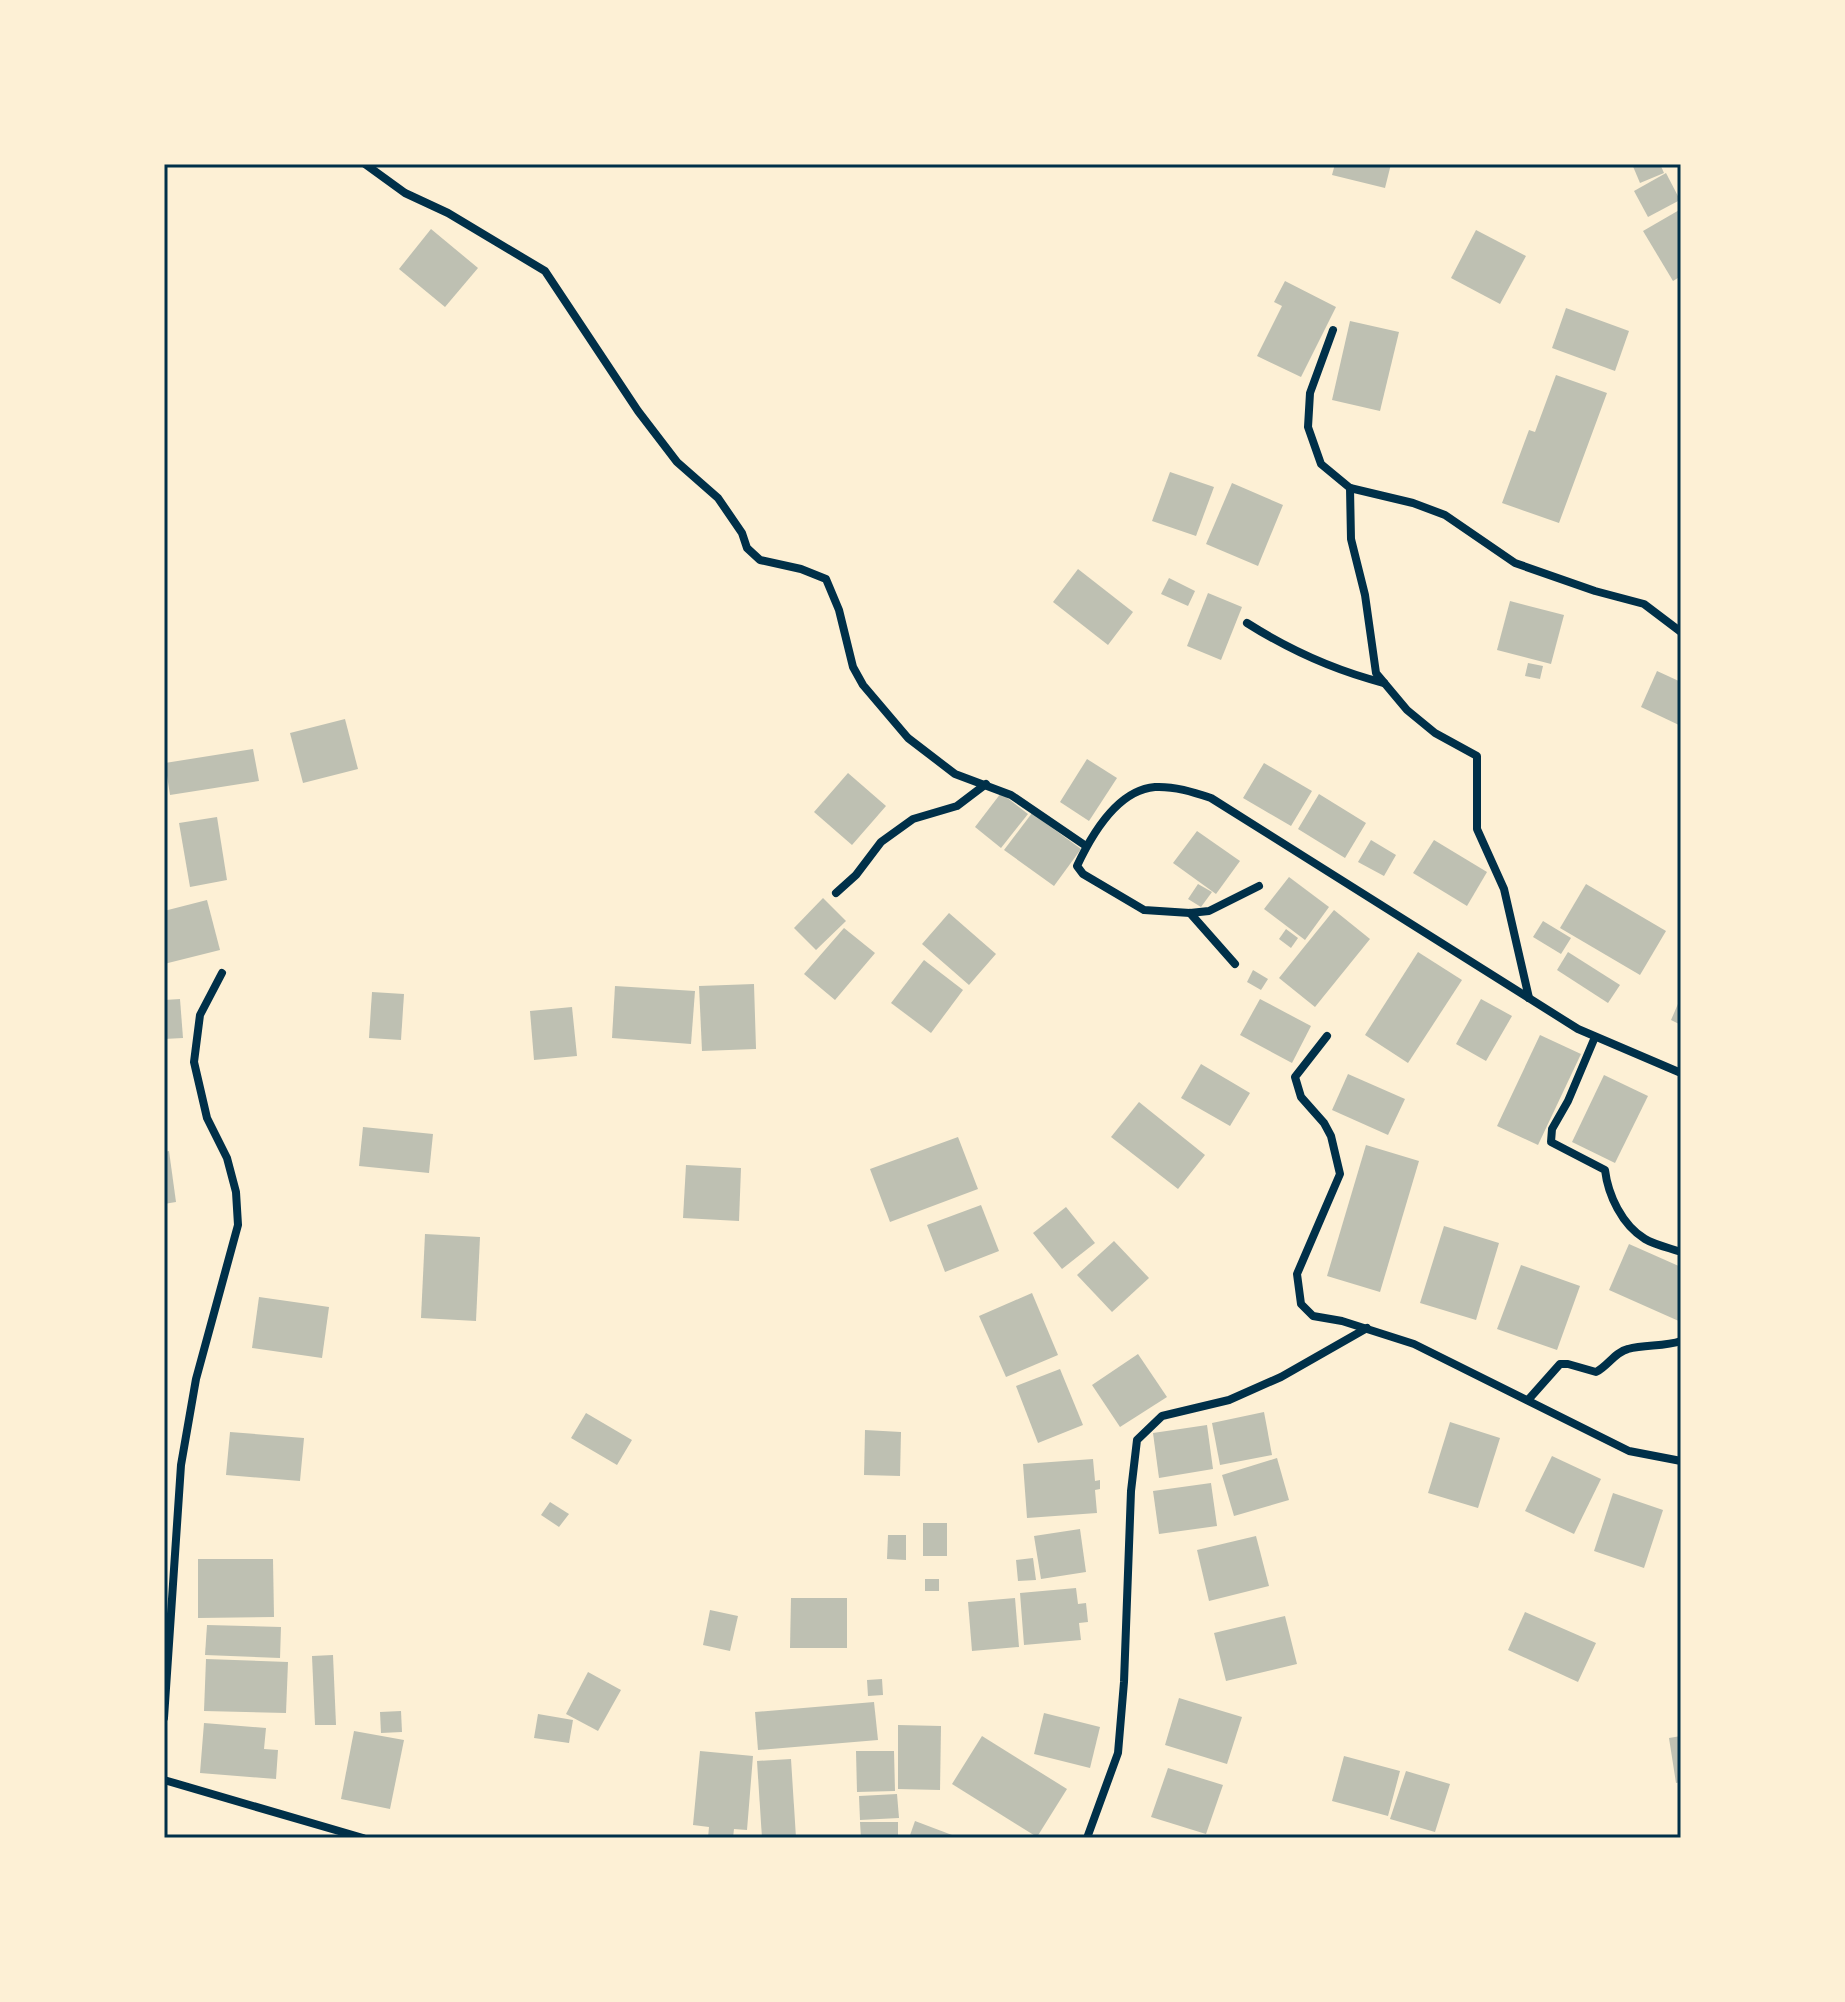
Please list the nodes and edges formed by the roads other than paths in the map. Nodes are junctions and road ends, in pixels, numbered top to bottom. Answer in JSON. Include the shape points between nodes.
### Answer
{"nodes":[{"id":1,"x":365,"y":164,"type":"edge"},
{"id":2,"x":1333,"y":330,"type":"dead end"},
{"id":3,"x":1350,"y":488,"type":"junction"},
{"id":4,"x":1247,"y":623,"type":"dead end"},
{"id":5,"x":1681,"y":632,"type":"edge"},
{"id":6,"x":1384,"y":683,"type":"junction"},
{"id":7,"x":986,"y":784,"type":"junction"},
{"id":8,"x":1086,"y":846,"type":"junction"},
{"id":9,"x":1259,"y":886,"type":"dead end"},
{"id":10,"x":836,"y":893,"type":"dead end"},
{"id":11,"x":1190,"y":913,"type":"junction"},
{"id":12,"x":1235,"y":964,"type":"dead end"},
{"id":13,"x":222,"y":973,"type":"dead end"},
{"id":14,"x":1529,"y":999,"type":"junction"},
{"id":15,"x":1327,"y":1036,"type":"dead end"},
{"id":16,"x":1595,"y":1037,"type":"junction"},
{"id":17,"x":1681,"y":1073,"type":"edge"},
{"id":18,"x":1681,"y":1252,"type":"edge"},
{"id":19,"x":1367,"y":1328,"type":"junction"},
{"id":20,"x":1681,"y":1341,"type":"edge"},
{"id":21,"x":1528,"y":1400,"type":"junction"},
{"id":22,"x":1681,"y":1461,"type":"edge"},
{"id":23,"x":164,"y":1718,"type":"edge"},
{"id":24,"x":164,"y":1780,"type":"edge"},
{"id":25,"x":363,"y":1838,"type":"edge"},
{"id":26,"x":1087,"y":1838,"type":"edge"}],
"edges":[{"from":1,"to":7,"type":"street","via":[[405,193],[545,271],[638,411],[677,462],[718,498],[747,548],[760,560],[826,579],[853,667],[908,738],[955,774]]},
{"from":2,"to":3,"type":"street","via":[[1310,393],[1308,427],[1321,464]]},
{"from":3,"to":5,"type":"street","via":[[1445,515],[1515,563],[1644,604]]},
{"from":3,"to":6,"type":"street","via":[[1351,539],[1376,673]]},
{"from":4,"to":6,"type":"street","via":[[1271,639]]},
{"from":6,"to":14,"type":"street","via":[[1435,733],[1477,756],[1477,829],[1504,889]]},
{"from":7,"to":8,"type":"street"},
{"from":7,"to":10,"type":"street","via":[[957,806],[913,819],[881,842]]},
{"from":8,"to":11,"type":"street","via":[[1077,866],[1083,874],[1144,910]]},
{"from":8,"to":14,"type":"street","via":[[1133,794],[1153,787],[1185,789],[1211,798]]},
{"from":9,"to":11,"type":"street","via":[[1209,911]]},
{"from":11,"to":12,"type":"street"},
{"from":13,"to":23,"type":"street","via":[[200,1015],[194,1062],[207,1118],[227,1158],[238,1225],[196,1379],[181,1465]]},
{"from":14,"to":16,"type":"street"},
{"from":15,"to":19,"type":"street","via":[[1295,1077],[1301,1097],[1331,1136],[1340,1174],[1297,1274],[1301,1304],[1313,1316]]},
{"from":16,"to":17,"type":"street"},
{"from":16,"to":18,"type":"street","via":[[1552,1129],[1551,1142],[1605,1170],[1607,1191],[1644,1239]]},
{"from":19,"to":21,"type":"street","via":[[1414,1344]]},
{"from":19,"to":26,"type":"street","via":[[1242,1394],[1162,1416],[1137,1440],[1118,1753]]},
{"from":20,"to":21,"type":"street","via":[[1629,1348],[1596,1372],[1560,1364]]},
{"from":21,"to":22,"type":"street","via":[[1629,1451]]},
{"from":24,"to":25,"type":"street"}]}
